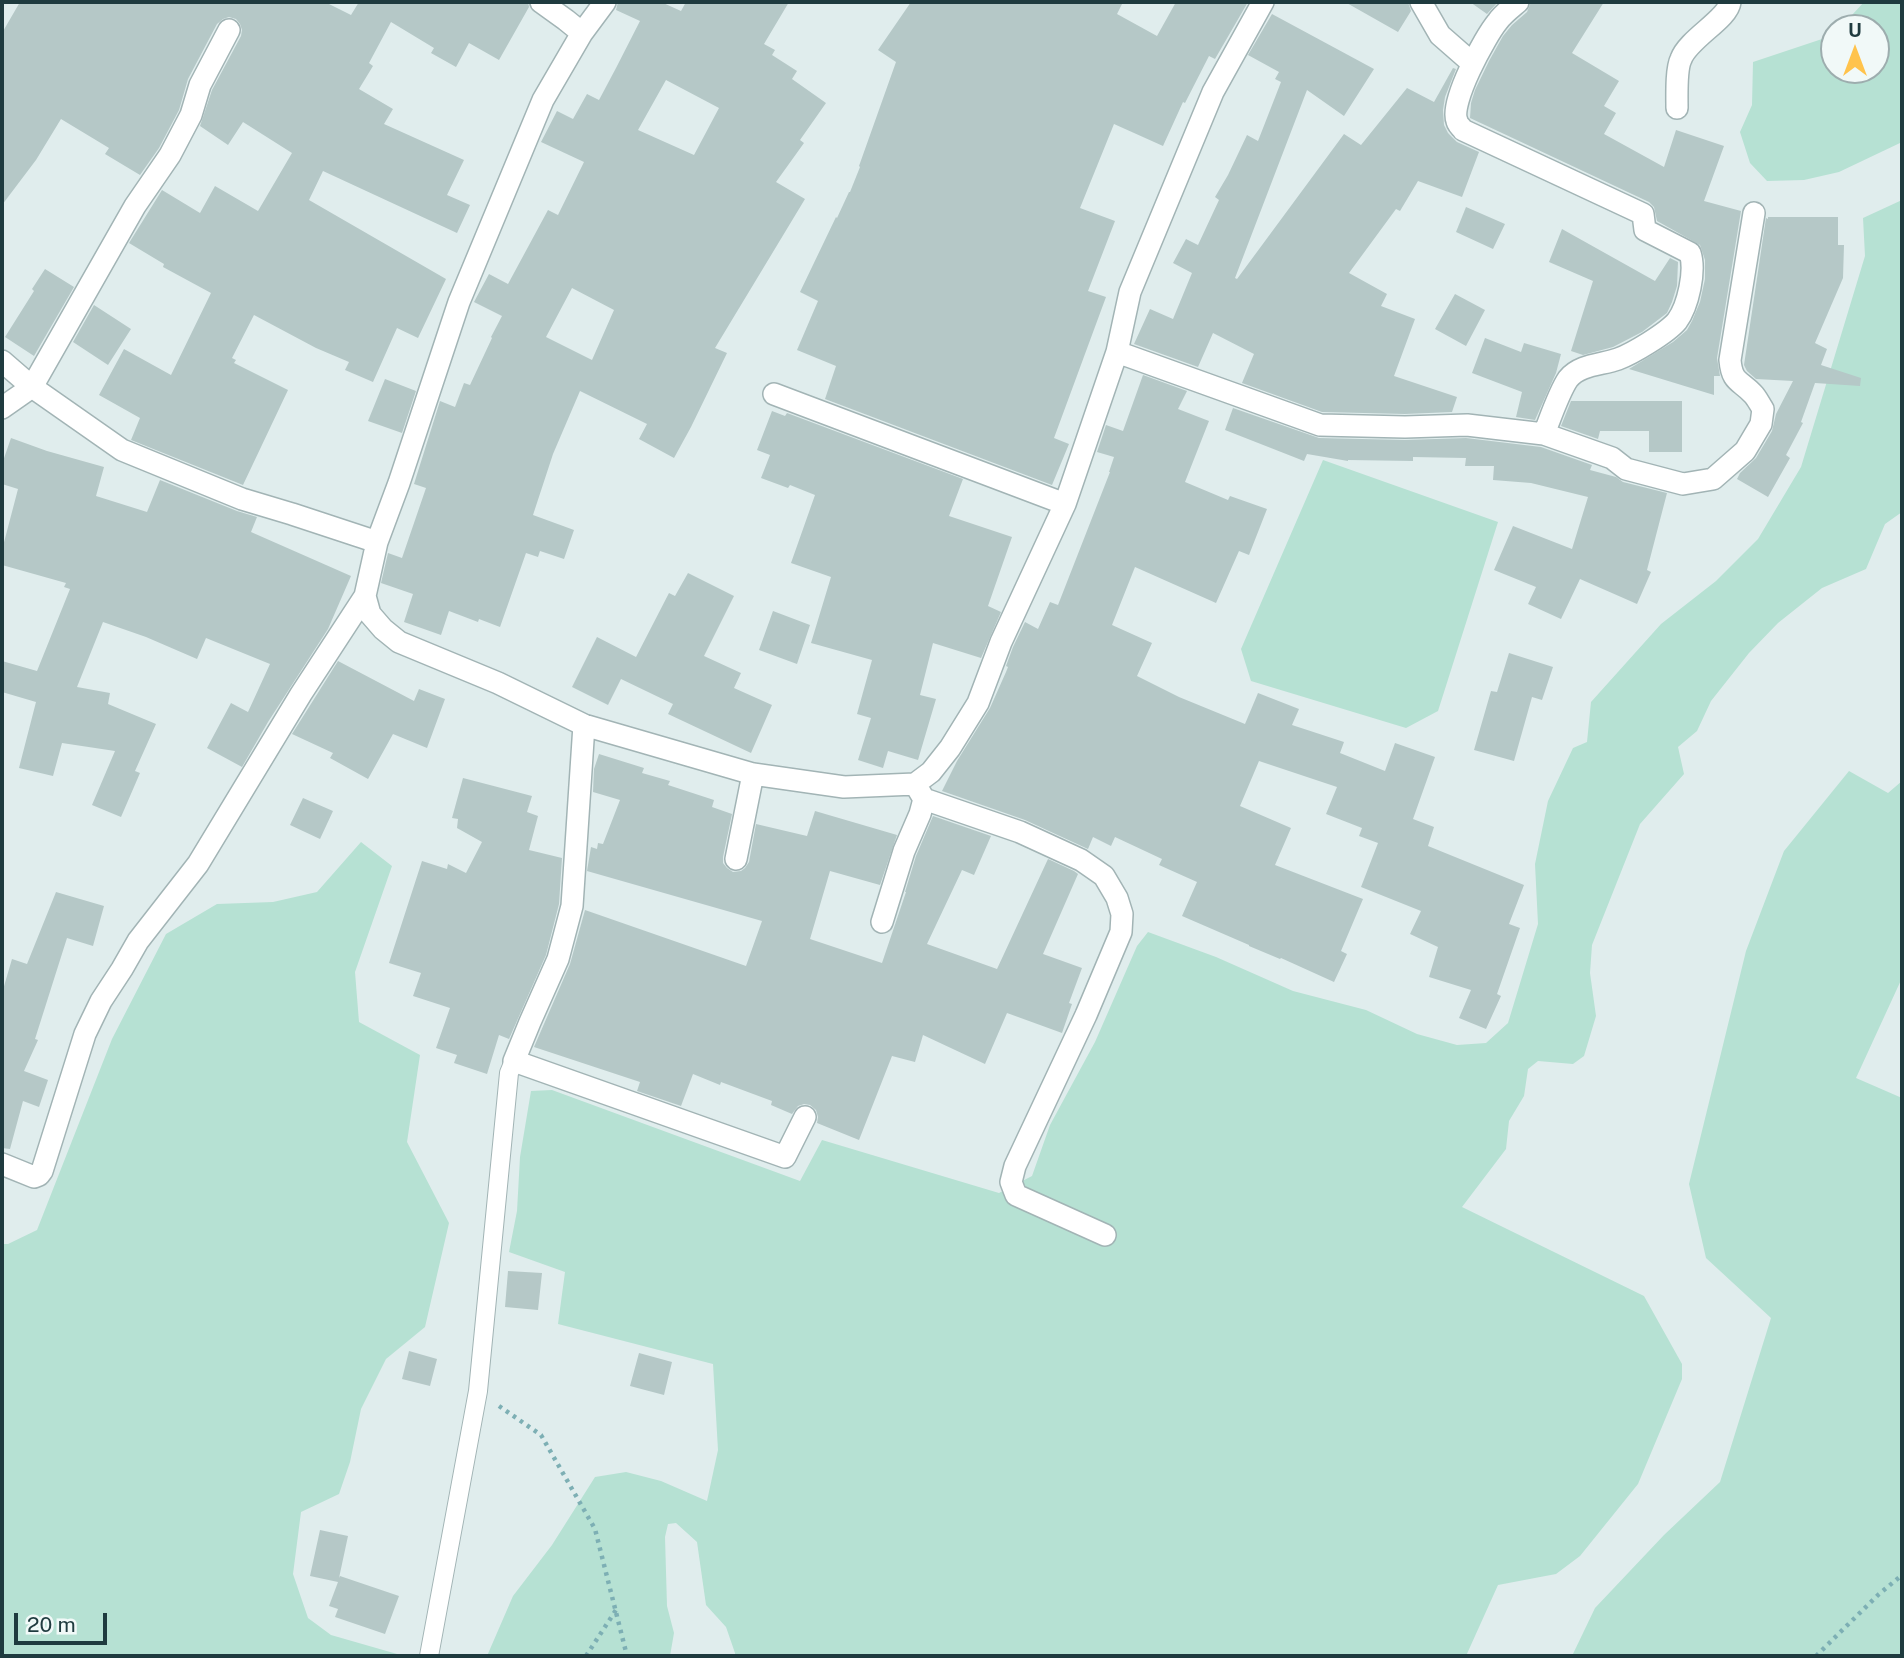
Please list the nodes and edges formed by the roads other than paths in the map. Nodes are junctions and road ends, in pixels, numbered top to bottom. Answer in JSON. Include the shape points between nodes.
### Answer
{"nodes":[{"id":1,"x":541,"y":2,"type":"edge"},
{"id":2,"x":605,"y":2,"type":"edge"},
{"id":3,"x":1263,"y":2,"type":"edge"},
{"id":4,"x":1421,"y":2,"type":"edge"},
{"id":5,"x":1518,"y":2,"type":"edge"},
{"id":6,"x":1730,"y":2,"type":"edge"},
{"id":7,"x":229,"y":30,"type":"dead end"},
{"id":8,"x":582,"y":33,"type":"junction"},
{"id":9,"x":1472,"y":63,"type":"junction"},
{"id":10,"x":1678,"y":108,"type":"dead end"},
{"id":11,"x":1754,"y":213,"type":"dead end"},
{"id":12,"x":1117,"y":352,"type":"junction"},
{"id":13,"x":2,"y":361,"type":"edge"},
{"id":14,"x":32,"y":387,"type":"junction"},
{"id":15,"x":774,"y":394,"type":"dead end"},
{"id":16,"x":2,"y":408,"type":"edge"},
{"id":17,"x":1544,"y":434,"type":"junction"},
{"id":18,"x":1065,"y":504,"type":"junction"},
{"id":19,"x":377,"y":542,"type":"junction"},
{"id":20,"x":365,"y":596,"type":"junction"},
{"id":21,"x":584,"y":725,"type":"junction"},
{"id":22,"x":753,"y":774,"type":"junction"},
{"id":23,"x":920,"y":792,"type":"junction"},
{"id":24,"x":736,"y":859,"type":"dead end"},
{"id":25,"x":882,"y":922,"type":"dead end"},
{"id":26,"x":514,"y":1061,"type":"junction"},
{"id":27,"x":805,"y":1117,"type":"dead end"},
{"id":28,"x":2,"y":1164,"type":"edge"},
{"id":29,"x":1105,"y":1236,"type":"dead end"},
{"id":30,"x":429,"y":1656,"type":"edge"}],
"edges":[{"from":1,"to":8,"type":"street"},
{"from":2,"to":8,"type":"street"},
{"from":3,"to":12,"type":"street","via":[[1213,92],[1129,292]]},
{"from":4,"to":9,"type":"street","via":[[1440,36]]},
{"from":5,"to":9,"type":"street","via":[[1498,20]]},
{"from":6,"to":10,"type":"street","via":[[1681,58]]},
{"from":7,"to":14,"type":"street","via":[[170,155],[135,206]]},
{"from":8,"to":19,"type":"street","via":[[543,100],[476,259]]},
{"from":9,"to":17,"type":"street","via":[[1456,111],[1463,130],[1643,214],[1645,230],[1692,257],[1691,283],[1677,321],[1631,353],[1569,378]]},
{"from":11,"to":17,"type":"street","via":[[1730,360],[1736,381],[1754,394],[1763,410],[1761,424],[1745,451],[1713,479],[1683,484],[1626,469],[1612,458]]},
{"from":12,"to":17,"type":"street","via":[[1320,425],[1467,425]]},
{"from":12,"to":18,"type":"street"},
{"from":13,"to":14,"type":"street"},
{"from":14,"to":16,"type":"street"},
{"from":14,"to":19,"type":"street","via":[[122,450],[242,499]]},
{"from":15,"to":18,"type":"street"},
{"from":18,"to":23,"type":"street","via":[[978,703]]},
{"from":19,"to":20,"type":"street"},
{"from":20,"to":21,"type":"street","via":[[370,614],[398,642]]},
{"from":20,"to":28,"type":"street","via":[[198,864],[138,941],[101,1001],[85,1034],[42,1171],[34,1177]]},
{"from":21,"to":22,"type":"street"},
{"from":21,"to":26,"type":"street","via":[[572,906],[558,959]]},
{"from":22,"to":23,"type":"street"},
{"from":22,"to":24,"type":"street"},
{"from":23,"to":25,"type":"street"},
{"from":23,"to":29,"type":"street","via":[[1081,860],[1104,876],[1117,898],[1121,932],[1011,1182],[1016,1195]]},
{"from":26,"to":27,"type":"street","via":[[785,1157]]},
{"from":26,"to":30,"type":"lane","via":[[509,1073],[478,1391]]}]}
